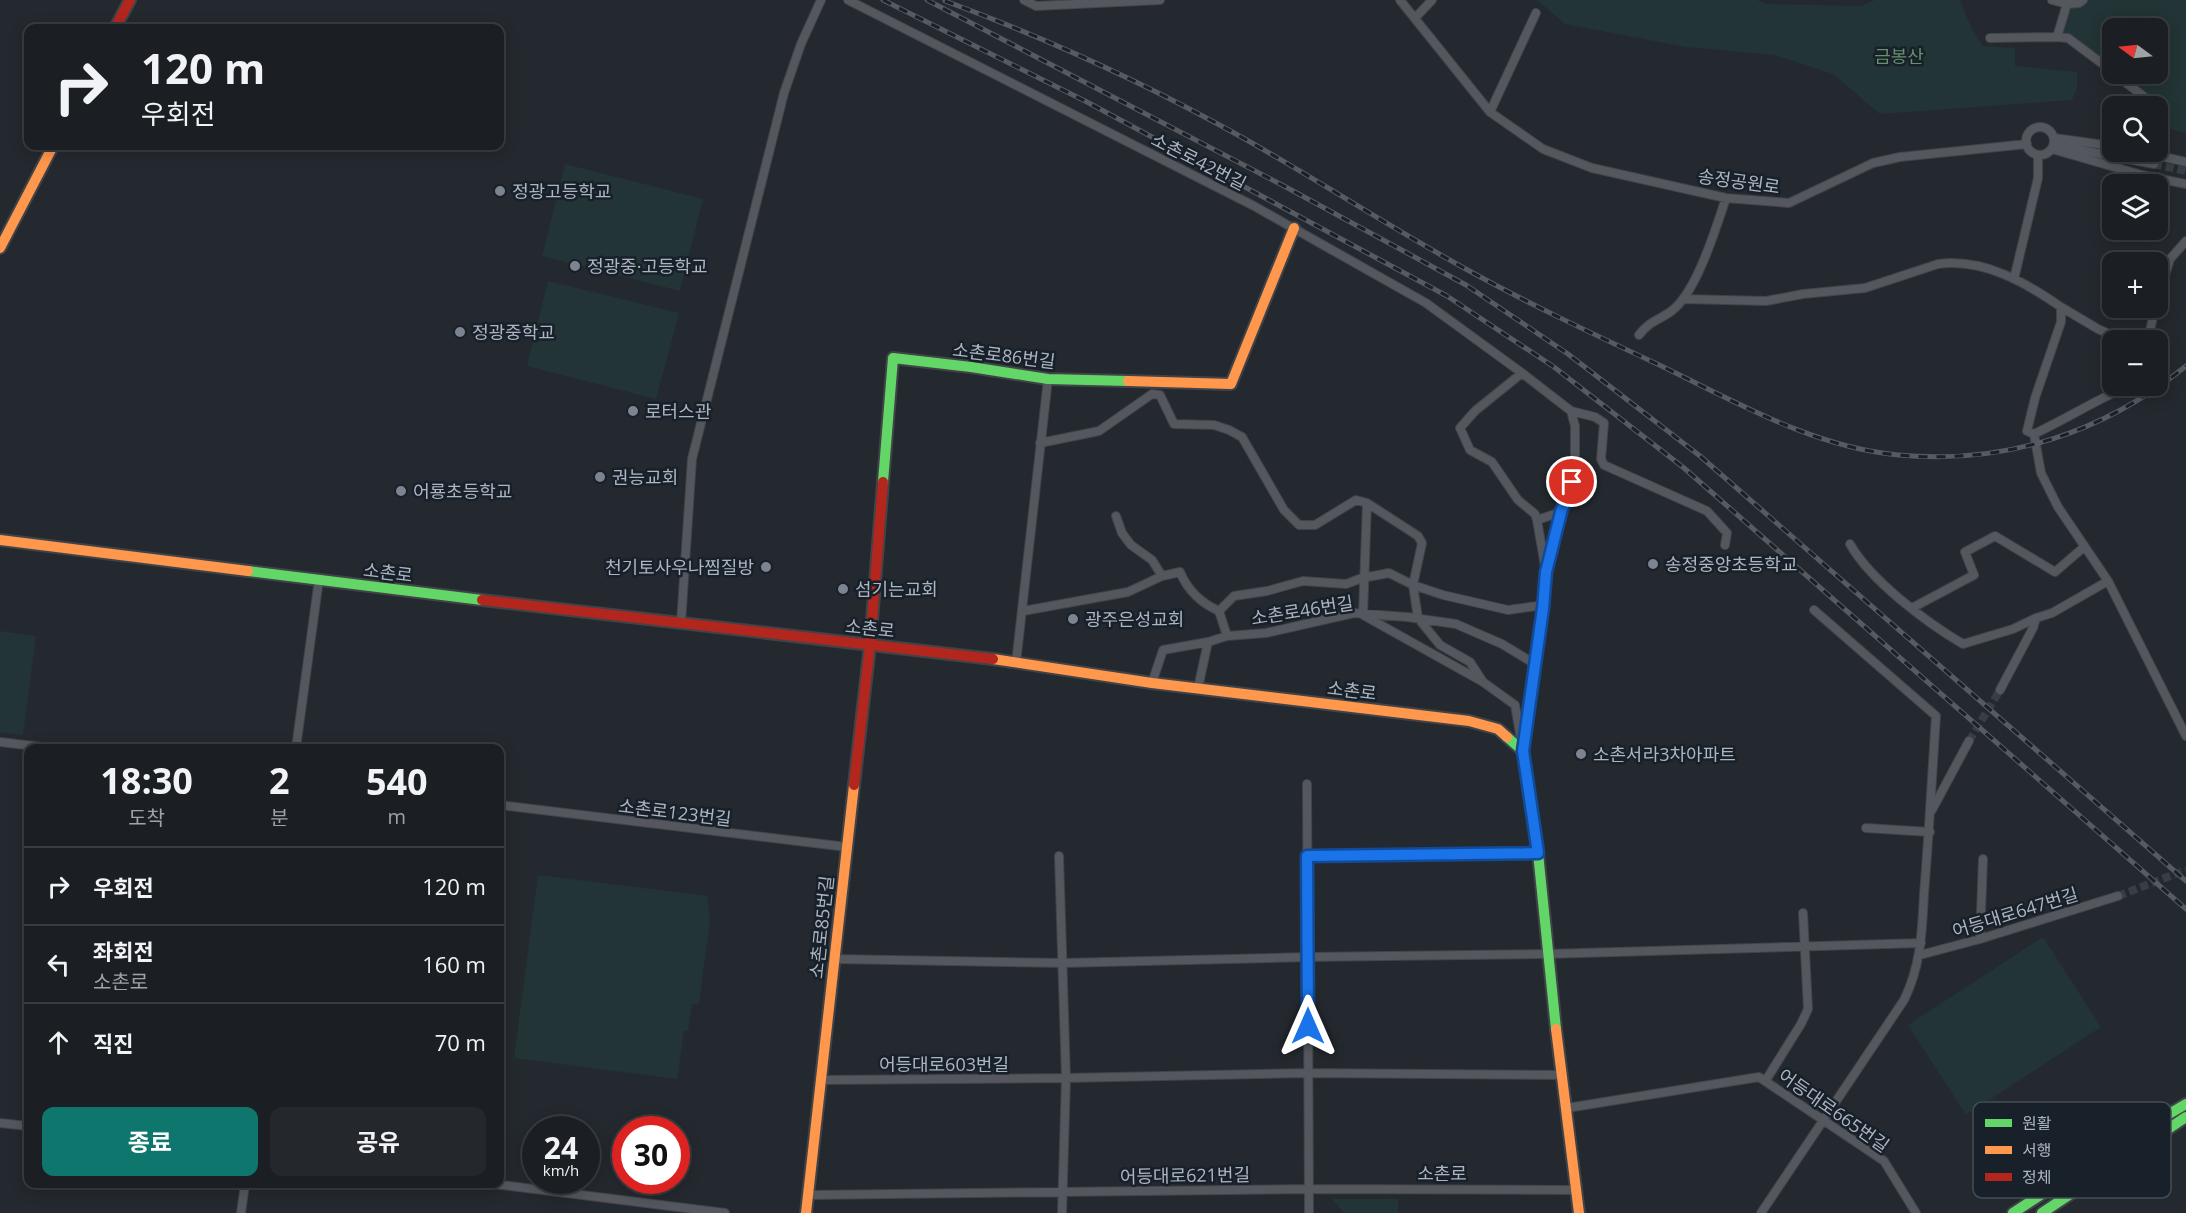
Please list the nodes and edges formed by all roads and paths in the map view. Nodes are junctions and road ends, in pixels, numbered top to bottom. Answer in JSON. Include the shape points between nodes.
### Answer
{"nodes":[{"id":1,"x":130,"y":0,"type":"edge"},
{"id":2,"x":821,"y":0,"type":"edge"},
{"id":3,"x":848,"y":0,"type":"edge"},
{"id":4,"x":1024,"y":0,"type":"edge"},
{"id":5,"x":1160,"y":0,"type":"edge"},
{"id":6,"x":1400,"y":0,"type":"edge"},
{"id":7,"x":1432,"y":0,"type":"edge"},
{"id":8,"x":2052,"y":0,"type":"edge"},
{"id":9,"x":2083,"y":0,"type":"edge"},
{"id":10,"x":2067,"y":4,"type":"junction"},
{"id":11,"x":1536,"y":13,"type":"dead end"},
{"id":12,"x":1415,"y":18,"type":"junction"},
{"id":13,"x":117,"y":24,"type":"edge"},
{"id":14,"x":2058,"y":37,"type":"junction"},
{"id":15,"x":1990,"y":38,"type":"dead end"},
{"id":16,"x":2102,"y":63,"type":"edge"},
{"id":17,"x":2129,"y":84,"type":"edge"},
{"id":18,"x":2144,"y":96,"type":"edge"},
{"id":19,"x":1490,"y":112,"type":"junction"},
{"id":20,"x":2027,"y":144,"type":"junction"},
{"id":21,"x":2053,"y":144,"type":"junction"},
{"id":22,"x":2102,"y":146,"type":"edge"},
{"id":23,"x":51,"y":150,"type":"edge"},
{"id":24,"x":2038,"y":155,"type":"junction"},
{"id":25,"x":2168,"y":158,"type":"edge"},
{"id":26,"x":2186,"y":162,"type":"edge"},
{"id":27,"x":2154,"y":164,"type":"tunnel mouth"},
{"id":28,"x":2186,"y":184,"type":"edge"},
{"id":29,"x":1726,"y":198,"type":"junction"},
{"id":30,"x":1294,"y":228,"type":"junction"},
{"id":31,"x":2186,"y":241,"type":"edge"},
{"id":32,"x":0,"y":248,"type":"edge"},
{"id":33,"x":2168,"y":265,"type":"edge"},
{"id":34,"x":2014,"y":279,"type":"junction"},
{"id":35,"x":1683,"y":299,"type":"junction"},
{"id":36,"x":2061,"y":307,"type":"junction"},
{"id":37,"x":2102,"y":331,"type":"edge"},
{"id":38,"x":1639,"y":336,"type":"dead end"},
{"id":39,"x":1522,"y":373,"type":"junction"},
{"id":40,"x":1048,"y":379,"type":"junction"},
{"id":41,"x":2105,"y":396,"type":"edge"},
{"id":42,"x":1571,"y":411,"type":"junction"},
{"id":43,"x":2034,"y":434,"type":"junction"},
{"id":44,"x":1040,"y":443,"type":"junction"},
{"id":45,"x":1367,"y":503,"type":"junction"},
{"id":46,"x":1561,"y":512,"type":"junction"},
{"id":47,"x":1116,"y":516,"type":"dead end"},
{"id":48,"x":1537,"y":520,"type":"junction"},
{"id":49,"x":0,"y":540,"type":"edge"},
{"id":50,"x":1725,"y":544,"type":"dead end"},
{"id":51,"x":1850,"y":544,"type":"dead end"},
{"id":52,"x":2084,"y":546,"type":"junction"},
{"id":53,"x":1546,"y":572,"type":"junction"},
{"id":54,"x":1162,"y":576,"type":"junction"},
{"id":55,"x":1365,"y":578,"type":"junction"},
{"id":56,"x":320,"y":579,"type":"junction"},
{"id":57,"x":2108,"y":581,"type":"junction"},
{"id":58,"x":1413,"y":585,"type":"junction"},
{"id":59,"x":1544,"y":605,"type":"junction"},
{"id":60,"x":1912,"y":608,"type":"junction"},
{"id":61,"x":1814,"y":610,"type":"dead end"},
{"id":62,"x":1023,"y":611,"type":"junction"},
{"id":63,"x":1219,"y":611,"type":"junction"},
{"id":64,"x":1363,"y":615,"type":"junction"},
{"id":65,"x":1418,"y":618,"type":"junction"},
{"id":66,"x":2036,"y":618,"type":"junction"},
{"id":67,"x":681,"y":623,"type":"junction"},
{"id":68,"x":1227,"y":636,"type":"junction"},
{"id":69,"x":1208,"y":642,"type":"junction"},
{"id":70,"x":870,"y":645,"type":"junction"},
{"id":71,"x":1016,"y":663,"type":"junction"},
{"id":72,"x":1535,"y":664,"type":"junction"},
{"id":73,"x":1483,"y":682,"type":"junction"},
{"id":74,"x":1152,"y":683,"type":"junction"},
{"id":75,"x":1198,"y":688,"type":"junction"},
{"id":76,"x":2000,"y":690,"type":"tunnel mouth"},
{"id":77,"x":2186,"y":736,"type":"edge"},
{"id":78,"x":1969,"y":741,"type":"tunnel mouth"},
{"id":79,"x":0,"y":742,"type":"edge"},
{"id":80,"x":297,"y":744,"type":"edge"},
{"id":81,"x":24,"y":745,"type":"edge"},
{"id":82,"x":1523,"y":751,"type":"junction"},
{"id":83,"x":1307,"y":784,"type":"dead end"},
{"id":84,"x":504,"y":805,"type":"edge"},
{"id":85,"x":1930,"y":814,"type":"junction"},
{"id":86,"x":1866,"y":828,"type":"dead end"},
{"id":87,"x":1930,"y":832,"type":"junction"},
{"id":88,"x":847,"y":847,"type":"junction"},
{"id":89,"x":1538,"y":853,"type":"junction"},
{"id":90,"x":1059,"y":856,"type":"dead end"},
{"id":91,"x":1307,"y":856,"type":"junction"},
{"id":92,"x":1983,"y":859,"type":"dead end"},
{"id":93,"x":2118,"y":896,"type":"tunnel mouth"},
{"id":94,"x":1803,"y":913,"type":"dead end"},
{"id":95,"x":1980,"y":939,"type":"junction"},
{"id":96,"x":1921,"y":943,"type":"junction"},
{"id":97,"x":1805,"y":945,"type":"junction"},
{"id":98,"x":1547,"y":954,"type":"junction"},
{"id":99,"x":1920,"y":955,"type":"junction"},
{"id":100,"x":1308,"y":957,"type":"junction"},
{"id":101,"x":835,"y":959,"type":"junction"},
{"id":102,"x":1063,"y":963,"type":"junction"},
{"id":103,"x":1307,"y":1073,"type":"junction"},
{"id":104,"x":1562,"y":1075,"type":"junction"},
{"id":105,"x":1066,"y":1078,"type":"junction"},
{"id":106,"x":821,"y":1080,"type":"junction"},
{"id":107,"x":1766,"y":1080,"type":"junction"},
{"id":108,"x":2186,"y":1094,"type":"edge"},
{"id":109,"x":2171,"y":1104,"type":"edge"},
{"id":110,"x":2186,"y":1104,"type":"edge"},
{"id":111,"x":1567,"y":1108,"type":"junction"},
{"id":112,"x":2171,"y":1113,"type":"edge"},
{"id":113,"x":2186,"y":1117,"type":"edge"},
{"id":114,"x":1824,"y":1120,"type":"junction"},
{"id":115,"x":0,"y":1123,"type":"edge"},
{"id":116,"x":24,"y":1126,"type":"edge"},
{"id":117,"x":2171,"y":1127,"type":"edge"},
{"id":118,"x":2186,"y":1127,"type":"edge"},
{"id":119,"x":2171,"y":1133,"type":"edge"},
{"id":120,"x":504,"y":1185,"type":"edge"},
{"id":121,"x":244,"y":1188,"type":"edge"},
{"id":122,"x":1308,"y":1189,"type":"junction"},
{"id":123,"x":1577,"y":1190,"type":"junction"},
{"id":124,"x":1062,"y":1191,"type":"junction"},
{"id":125,"x":808,"y":1195,"type":"junction"},
{"id":126,"x":2036,"y":1198,"type":"edge"},
{"id":127,"x":2065,"y":1198,"type":"edge"},
{"id":128,"x":241,"y":1213,"type":"edge"},
{"id":129,"x":725,"y":1213,"type":"edge"},
{"id":130,"x":806,"y":1213,"type":"edge"},
{"id":131,"x":1062,"y":1213,"type":"edge"},
{"id":132,"x":1308,"y":1213,"type":"edge"},
{"id":133,"x":1579,"y":1213,"type":"edge"},
{"id":134,"x":1761,"y":1213,"type":"edge"},
{"id":135,"x":1916,"y":1213,"type":"edge"},
{"id":136,"x":2013,"y":1213,"type":"edge"},
{"id":137,"x":2042,"y":1213,"type":"edge"}],
"edges":[{"from":1,"to":13,"type":"street"},
{"from":2,"to":67,"type":"street","via":[[784,93],[692,459]]},
{"from":3,"to":30,"type":"street","name":"소촌로42번길"},
{"from":4,"to":5,"type":"street","via":[[1036,6]]},
{"from":6,"to":12,"type":"street","name":"송정공원로"},
{"from":7,"to":12,"type":"street"},
{"from":8,"to":10,"type":"street"},
{"from":9,"to":10,"type":"street"},
{"from":10,"to":14,"type":"street"},
{"from":11,"to":19,"type":"street"},
{"from":12,"to":19,"type":"street","name":"송정공원로"},
{"from":14,"to":15,"type":"street"},
{"from":14,"to":16,"type":"street","via":[[2068,38]]},
{"from":17,"to":18,"type":"street"},
{"from":19,"to":29,"type":"street","name":"송정공원로","via":[[1543,149],[1571,161]]},
{"from":20,"to":21,"type":"street","via":[[2029,133],[2045,128]]},
{"from":20,"to":24,"type":"street"},
{"from":20,"to":29,"type":"street","name":"송정공원로","via":[[1873,163],[1789,203]]},
{"from":21,"to":22,"type":"street"},
{"from":21,"to":24,"type":"street","via":[[2047,154]]},
{"from":21,"to":27,"type":"street"},
{"from":21,"to":28,"type":"street","via":[[2142,175]]},
{"from":23,"to":32,"type":"street"},
{"from":24,"to":34,"type":"street","via":[[2038,178]]},
{"from":25,"to":26,"type":"street"},
{"from":29,"to":35,"type":"street","via":[[1695,279]]},
{"from":30,"to":39,"type":"street","name":"소촌로42번길","via":[[1426,303]]},
{"from":30,"to":40,"type":"street","name":"소촌로86번길","via":[[1231,384]]},
{"from":31,"to":33,"type":"street"},
{"from":34,"to":35,"type":"street","via":[[1970,263],[1950,262],[1865,288],[1766,301]]},
{"from":34,"to":36,"type":"street"},
{"from":35,"to":38,"type":"street","via":[[1662,318],[1647,325]]},
{"from":36,"to":37,"type":"street"},
{"from":36,"to":43,"type":"street","via":[[2061,322],[2027,431]]},
{"from":39,"to":42,"type":"street","name":"소촌로42번길"},
{"from":39,"to":48,"type":"street","via":[[1460,428],[1470,450],[1492,462]]},
{"from":40,"to":44,"type":"street"},
{"from":40,"to":70,"type":"street","name":"소촌로86번길","via":[[893,358]]},
{"from":41,"to":43,"type":"street"},
{"from":42,"to":46,"type":"street","via":[[1575,456],[1572,482]]},
{"from":42,"to":50,"type":"street","via":[[1604,423],[1604,465],[1707,512],[1727,533]]},
{"from":43,"to":52,"type":"street","via":[[2041,473]]},
{"from":44,"to":45,"type":"street","via":[[1099,431],[1152,394],[1160,395],[1174,424],[1214,425],[1242,437],[1284,510],[1299,525],[1315,525],[1356,500]]},
{"from":44,"to":62,"type":"street"},
{"from":45,"to":55,"type":"street"},
{"from":45,"to":58,"type":"street","via":[[1418,536],[1422,543]]},
{"from":46,"to":48,"type":"street"},
{"from":46,"to":53,"type":"street"},
{"from":47,"to":54,"type":"street","via":[[1131,545],[1152,560]]},
{"from":48,"to":53,"type":"street"},
{"from":49,"to":56,"type":"street","name":"소촌로"},
{"from":51,"to":60,"type":"street","via":[[1858,559]]},
{"from":52,"to":57,"type":"street"},
{"from":52,"to":60,"type":"street","via":[[2055,572],[1995,536],[1965,552],[1974,574]]},
{"from":53,"to":59,"type":"street"},
{"from":54,"to":62,"type":"street","via":[[1128,592]]},
{"from":54,"to":63,"type":"street","via":[[1180,572],[1203,604]]},
{"from":55,"to":58,"type":"street","name":"소촌로46번길","via":[[1389,573]]},
{"from":55,"to":63,"type":"street","name":"소촌로46번길","via":[[1346,584],[1303,582],[1234,596]]},
{"from":55,"to":64,"type":"street"},
{"from":56,"to":67,"type":"street","name":"소촌로"},
{"from":56,"to":80,"type":"street"},
{"from":57,"to":66,"type":"street"},
{"from":57,"to":77,"type":"street"},
{"from":58,"to":59,"type":"street","via":[[1443,596],[1508,610]]},
{"from":58,"to":65,"type":"street"},
{"from":59,"to":72,"type":"street"},
{"from":60,"to":66,"type":"street","via":[[1963,644]]},
{"from":61,"to":85,"type":"street","name":"어등대로647번길","via":[[1936,716]]},
{"from":62,"to":71,"type":"street"},
{"from":63,"to":68,"type":"street"},
{"from":64,"to":65,"type":"street","name":"소촌로46번길"},
{"from":64,"to":68,"type":"street","name":"소촌로46번길","via":[[1353,613],[1266,633]]},
{"from":64,"to":73,"type":"street"},
{"from":65,"to":72,"type":"street","via":[[1456,624]]},
{"from":65,"to":73,"type":"street","via":[[1440,645],[1470,662]]},
{"from":66,"to":76,"type":"street"},
{"from":67,"to":70,"type":"street","name":"소촌로"},
{"from":68,"to":69,"type":"street","name":"소촌로46번길"},
{"from":69,"to":74,"type":"street","name":"소촌로46번길","via":[[1163,650]]},
{"from":69,"to":75,"type":"street"},
{"from":70,"to":71,"type":"street","name":"소촌로"},
{"from":70,"to":88,"type":"street","name":"소촌로85번길"},
{"from":71,"to":74,"type":"street","name":"소촌로"},
{"from":72,"to":82,"type":"street"},
{"from":73,"to":82,"type":"street","via":[[1515,705]]},
{"from":74,"to":75,"type":"street","name":"소촌로"},
{"from":75,"to":82,"type":"street","name":"소촌로","via":[[1469,720],[1498,729]]},
{"from":78,"to":85,"type":"street","name":"어등대로647번길"},
{"from":79,"to":81,"type":"street"},
{"from":82,"to":89,"type":"street"},
{"from":83,"to":91,"type":"street"},
{"from":84,"to":88,"type":"street","name":"소촌로123번길"},
{"from":85,"to":87,"type":"street","name":"어등대로647번길"},
{"from":86,"to":87,"type":"street"},
{"from":87,"to":96,"type":"street","name":"어등대로647번길"},
{"from":88,"to":101,"type":"street","name":"소촌로85번길"},
{"from":89,"to":91,"type":"street"},
{"from":89,"to":98,"type":"street"},
{"from":90,"to":102,"type":"street"},
{"from":91,"to":100,"type":"street"},
{"from":92,"to":95,"type":"street"},
{"from":93,"to":95,"type":"street","name":"어등대로647번길"},
{"from":94,"to":97,"type":"street"},
{"from":95,"to":99,"type":"street","name":"어등대로647번길"},
{"from":96,"to":97,"type":"street"},
{"from":96,"to":99,"type":"street","name":"어등대로647번길"},
{"from":97,"to":98,"type":"street"},
{"from":97,"to":107,"type":"street","via":[[1806,1016]]},
{"from":98,"to":100,"type":"street"},
{"from":98,"to":104,"type":"street"},
{"from":99,"to":114,"type":"street","name":"어등대로647번길","via":[[1904,1000]]},
{"from":100,"to":102,"type":"street"},
{"from":100,"to":103,"type":"street"},
{"from":101,"to":102,"type":"street"},
{"from":101,"to":106,"type":"street","name":"소촌로85번길"},
{"from":102,"to":105,"type":"street"},
{"from":103,"to":104,"type":"street"},
{"from":103,"to":105,"type":"street"},
{"from":103,"to":122,"type":"street"},
{"from":104,"to":111,"type":"street"},
{"from":105,"to":106,"type":"street","name":"어등대로603번길"},
{"from":105,"to":124,"type":"street"},
{"from":106,"to":125,"type":"street","name":"소촌로85번길"},
{"from":107,"to":111,"type":"street","name":"어등대로665번길","via":[[1759,1077]]},
{"from":107,"to":114,"type":"street","name":"어등대로665번길"},
{"from":108,"to":109,"type":"street"},
{"from":110,"to":112,"type":"street"},
{"from":111,"to":123,"type":"street"},
{"from":113,"to":117,"type":"street"},
{"from":114,"to":134,"type":"street","name":"어등대로647번길"},
{"from":114,"to":135,"type":"street","name":"어등대로665번길","via":[[1884,1161]]},
{"from":115,"to":116,"type":"street"},
{"from":118,"to":119,"type":"street"},
{"from":120,"to":129,"type":"street"},
{"from":121,"to":128,"type":"street"},
{"from":122,"to":123,"type":"street","name":"소촌로"},
{"from":122,"to":124,"type":"street","name":"어등대로621번길"},
{"from":122,"to":132,"type":"street"},
{"from":123,"to":133,"type":"street"},
{"from":124,"to":125,"type":"street","name":"어등대로621번길"},
{"from":124,"to":131,"type":"street"},
{"from":125,"to":130,"type":"street","name":"소촌로85번길"},
{"from":126,"to":136,"type":"street"},
{"from":127,"to":137,"type":"street"}]}
